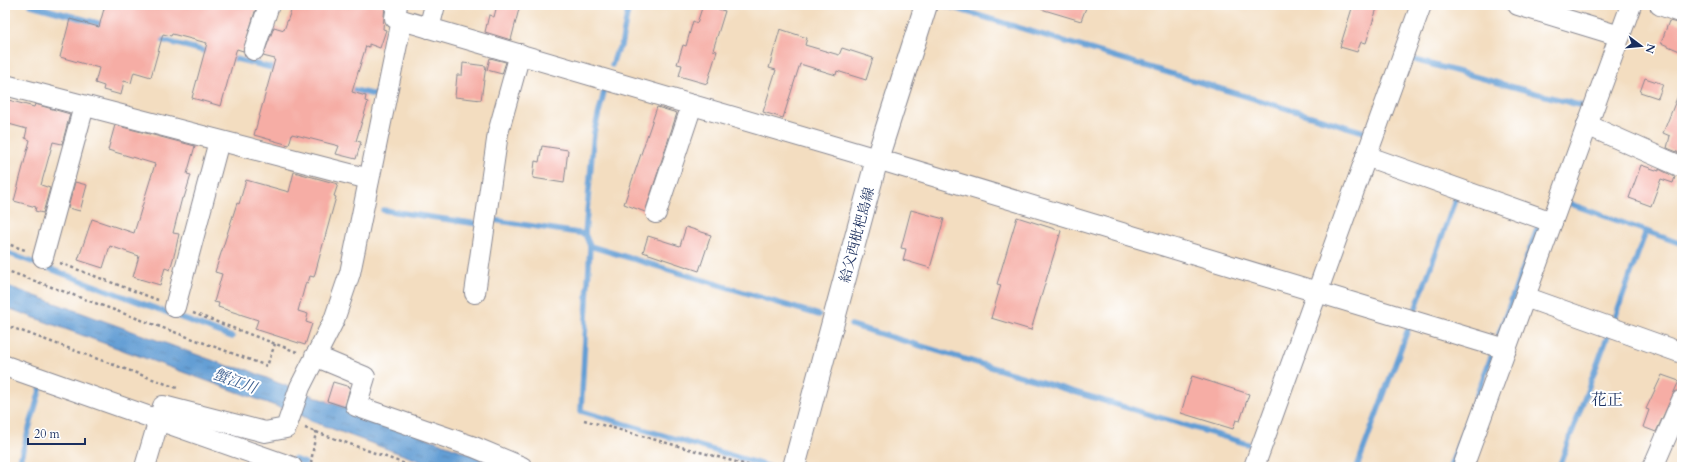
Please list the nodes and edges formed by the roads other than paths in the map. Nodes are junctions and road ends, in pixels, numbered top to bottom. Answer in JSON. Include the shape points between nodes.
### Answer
{"nodes":[{"id":1,"x":269,"y":5,"type":"edge"},
{"id":2,"x":435,"y":5,"type":"edge"},
{"id":3,"x":926,"y":5,"type":"edge"},
{"id":4,"x":1421,"y":5,"type":"edge"},
{"id":5,"x":1518,"y":5,"type":"edge"},
{"id":6,"x":1631,"y":5,"type":"edge"},
{"id":7,"x":1660,"y":5,"type":"edge"},
{"id":8,"x":399,"y":12,"type":"edge"},
{"id":9,"x":1682,"y":13,"type":"edge"},
{"id":10,"x":430,"y":28,"type":"junction"},
{"id":11,"x":1620,"y":36,"type":"junction"},
{"id":12,"x":254,"y":50,"type":"dead end"},
{"id":13,"x":520,"y":54,"type":"junction"},
{"id":14,"x":5,"y":85,"type":"edge"},
{"id":15,"x":692,"y":105,"type":"junction"},
{"id":16,"x":84,"y":106,"type":"junction"},
{"id":17,"x":1588,"y":125,"type":"junction"},
{"id":18,"x":219,"y":141,"type":"junction"},
{"id":19,"x":1366,"y":156,"type":"junction"},
{"id":20,"x":877,"y":159,"type":"junction"},
{"id":21,"x":1682,"y":168,"type":"edge"},
{"id":22,"x":369,"y":178,"type":"junction"},
{"id":23,"x":656,"y":213,"type":"dead end"},
{"id":24,"x":1552,"y":222,"type":"junction"},
{"id":25,"x":43,"y":257,"type":"dead end"},
{"id":26,"x":1318,"y":291,"type":"junction"},
{"id":27,"x":475,"y":293,"type":"dead end"},
{"id":28,"x":1525,"y":297,"type":"junction"},
{"id":29,"x":175,"y":307,"type":"dead end"},
{"id":30,"x":1506,"y":348,"type":"junction"},
{"id":31,"x":1682,"y":353,"type":"edge"},
{"id":32,"x":315,"y":356,"type":"junction"},
{"id":33,"x":5,"y":366,"type":"edge"},
{"id":34,"x":1682,"y":400,"type":"edge"},
{"id":35,"x":159,"y":420,"type":"junction"},
{"id":36,"x":145,"y":467,"type":"edge"},
{"id":37,"x":292,"y":467,"type":"edge"},
{"id":38,"x":522,"y":467,"type":"edge"},
{"id":39,"x":794,"y":467,"type":"edge"},
{"id":40,"x":1254,"y":467,"type":"edge"},
{"id":41,"x":1463,"y":467,"type":"edge"},
{"id":42,"x":1653,"y":467,"type":"edge"}],
"edges":[{"from":1,"to":12,"type":"street"},
{"from":2,"to":10,"type":"street"},
{"from":3,"to":20,"type":"main road","name":"給父西枇杷島線"},
{"from":4,"to":19,"type":"street"},
{"from":5,"to":11,"type":"street"},
{"from":6,"to":11,"type":"street"},
{"from":7,"to":9,"type":"street"},
{"from":8,"to":10,"type":"street"},
{"from":8,"to":22,"type":"street"},
{"from":10,"to":13,"type":"street"},
{"from":11,"to":17,"type":"street"},
{"from":13,"to":15,"type":"street"},
{"from":13,"to":27,"type":"street","via":[[498,133]]},
{"from":14,"to":16,"type":"street"},
{"from":15,"to":20,"type":"street"},
{"from":15,"to":23,"type":"street"},
{"from":16,"to":18,"type":"street"},
{"from":16,"to":25,"type":"street"},
{"from":17,"to":21,"type":"street"},
{"from":17,"to":24,"type":"street"},
{"from":18,"to":22,"type":"street"},
{"from":18,"to":29,"type":"street"},
{"from":19,"to":24,"type":"street"},
{"from":19,"to":26,"type":"street"},
{"from":20,"to":26,"type":"street"},
{"from":20,"to":39,"type":"main road","name":"給父西枇杷島線"},
{"from":22,"to":32,"type":"street","via":[[350,273],[334,320]]},
{"from":24,"to":28,"type":"street"},
{"from":26,"to":30,"type":"street"},
{"from":26,"to":40,"type":"street"},
{"from":28,"to":30,"type":"street"},
{"from":28,"to":31,"type":"street"},
{"from":30,"to":41,"type":"street"},
{"from":32,"to":35,"type":"street","via":[[300,387],[286,428],[265,432],[163,406]]},
{"from":32,"to":38,"type":"street","via":[[365,376],[356,406],[474,446]]},
{"from":33,"to":35,"type":"street"},
{"from":34,"to":42,"type":"street"},
{"from":35,"to":36,"type":"street"},
{"from":35,"to":37,"type":"street"}]}
